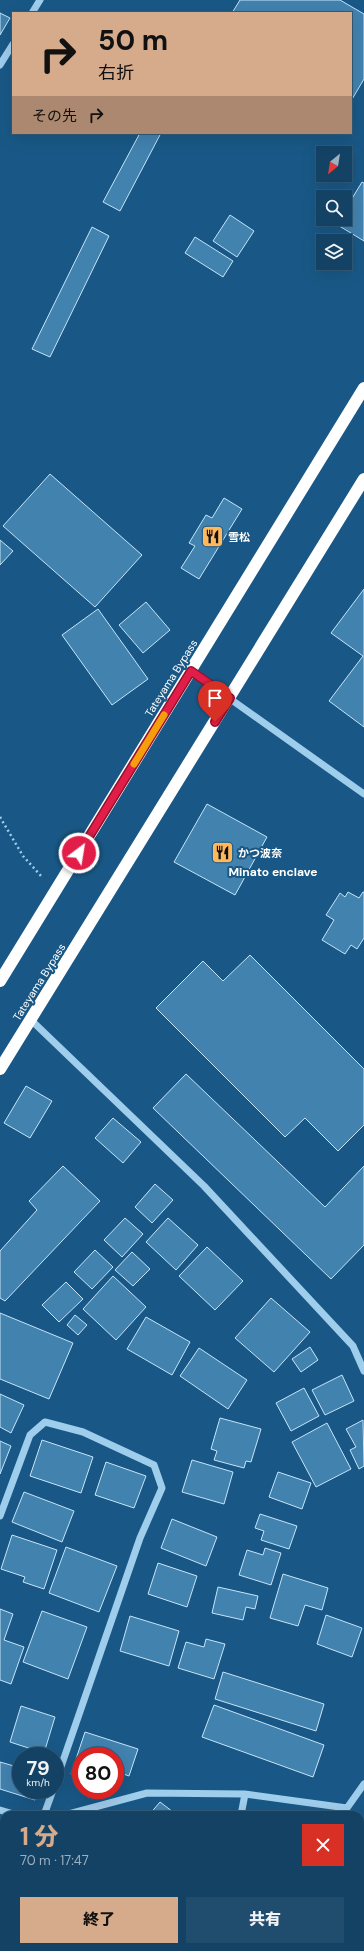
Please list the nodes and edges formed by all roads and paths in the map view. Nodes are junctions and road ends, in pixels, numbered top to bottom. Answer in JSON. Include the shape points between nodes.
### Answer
{"nodes":[{"id":1,"x":40,"y":0,"type":"edge"},
{"id":2,"x":33,"y":12,"type":"edge"},
{"id":3,"x":12,"y":46,"type":"edge"},
{"id":4,"x":0,"y":65,"type":"edge"},
{"id":5,"x":364,"y":388,"type":"edge"},
{"id":6,"x":364,"y":479,"type":"edge"},
{"id":7,"x":191,"y":671,"type":"junction"},
{"id":8,"x":230,"y":698,"type":"junction"},
{"id":9,"x":364,"y":794,"type":"edge"},
{"id":10,"x":0,"y":817,"type":"edge"},
{"id":11,"x":55,"y":892,"type":"junction"},
{"id":12,"x":0,"y":981,"type":"edge"},
{"id":13,"x":31,"y":1020,"type":"junction"},
{"id":14,"x":0,"y":1069,"type":"edge"},
{"id":15,"x":364,"y":1371,"type":"edge"},
{"id":16,"x":0,"y":1516,"type":"edge"},
{"id":17,"x":64,"y":1758,"type":"edge"},
{"id":18,"x":364,"y":1784,"type":"edge"},
{"id":19,"x":246,"y":1794,"type":"junction"},
{"id":20,"x":50,"y":1799,"type":"edge"},
{"id":21,"x":45,"y":1811,"type":"edge"},
{"id":22,"x":79,"y":1811,"type":"edge"},
{"id":23,"x":242,"y":1811,"type":"edge"}],
"edges":[{"from":1,"to":2,"type":"street"},
{"from":3,"to":4,"type":"street"},
{"from":5,"to":7,"type":"highway","name":"Tateyama Bypass"},
{"from":6,"to":8,"type":"highway","name":"Tateyama Bypass"},
{"from":7,"to":8,"type":"street"},
{"from":7,"to":11,"type":"highway","name":"Tateyama Bypass"},
{"from":8,"to":9,"type":"street"},
{"from":8,"to":13,"type":"highway","name":"Tateyama Bypass"},
{"from":10,"to":11,"type":"path","via":[[23,856]]},
{"from":11,"to":12,"type":"highway","name":"Tateyama Bypass"},
{"from":13,"to":14,"type":"highway","name":"Tateyama Bypass"},
{"from":13,"to":15,"type":"street","via":[[204,1186],[353,1346]]},
{"from":16,"to":17,"type":"street","via":[[30,1435],[45,1422],[82,1432],[154,1465],[162,1488],[140,1538]]},
{"from":18,"to":19,"type":"street","via":[[347,1808]]},
{"from":19,"to":22,"type":"street","via":[[147,1793]]},
{"from":19,"to":23,"type":"street"},
{"from":20,"to":21,"type":"street"}]}
